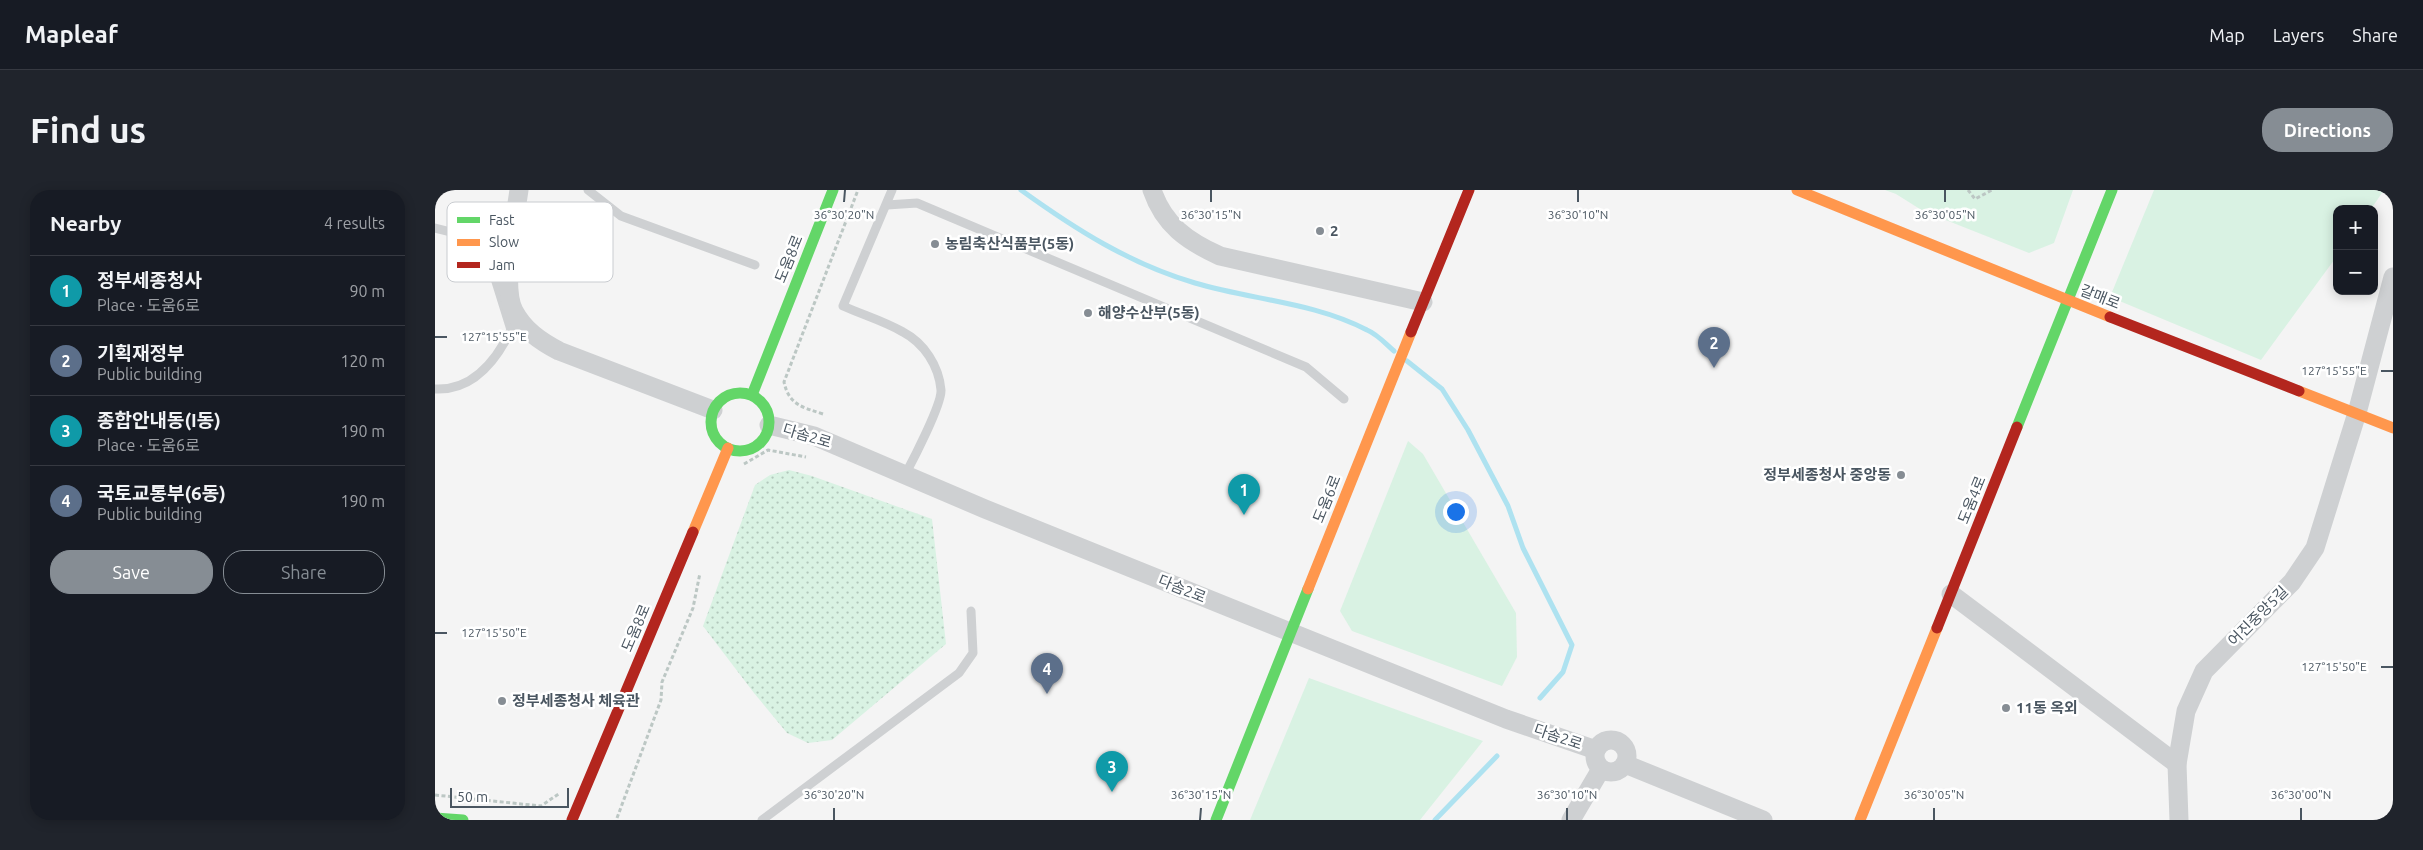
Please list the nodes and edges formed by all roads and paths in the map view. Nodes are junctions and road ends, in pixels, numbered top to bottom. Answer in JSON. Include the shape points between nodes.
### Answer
{"nodes":[{"id":1,"x":588,"y":190,"type":"edge"},
{"id":2,"x":833,"y":190,"type":"edge"},
{"id":3,"x":858,"y":190,"type":"edge"},
{"id":4,"x":892,"y":190,"type":"edge"},
{"id":5,"x":1152,"y":190,"type":"edge"},
{"id":6,"x":1469,"y":190,"type":"edge"},
{"id":7,"x":1797,"y":190,"type":"edge"},
{"id":8,"x":1968,"y":190,"type":"edge"},
{"id":9,"x":1992,"y":190,"type":"edge"},
{"id":10,"x":2112,"y":190,"type":"edge"},
{"id":11,"x":603,"y":202,"type":"edge"},
{"id":12,"x":887,"y":205,"type":"junction"},
{"id":13,"x":613,"y":210,"type":"edge"},
{"id":14,"x":755,"y":265,"type":"dead end"},
{"id":15,"x":2393,"y":277,"type":"edge"},
{"id":16,"x":496,"y":282,"type":"edge"},
{"id":17,"x":510,"y":282,"type":"edge"},
{"id":18,"x":2067,"y":300,"type":"junction"},
{"id":19,"x":1423,"y":302,"type":"junction"},
{"id":20,"x":435,"y":389,"type":"edge"},
{"id":21,"x":752,"y":395,"type":"junction"},
{"id":22,"x":1345,"y":399,"type":"dead end"},
{"id":23,"x":713,"y":410,"type":"junction"},
{"id":24,"x":2357,"y":413,"type":"junction"},
{"id":25,"x":823,"y":414,"type":"dead end"},
{"id":26,"x":769,"y":425,"type":"junction"},
{"id":27,"x":2393,"y":428,"type":"edge"},
{"id":28,"x":728,"y":448,"type":"junction"},
{"id":29,"x":806,"y":457,"type":"dead end"},
{"id":30,"x":741,"y":466,"type":"dead end"},
{"id":31,"x":905,"y":475,"type":"junction"},
{"id":32,"x":703,"y":565,"type":"dead end"},
{"id":33,"x":1951,"y":594,"type":"junction"},
{"id":34,"x":971,"y":611,"type":"dead end"},
{"id":35,"x":1290,"y":632,"type":"junction"},
{"id":36,"x":1596,"y":750,"type":"junction"},
{"id":37,"x":1625,"y":764,"type":"junction"},
{"id":38,"x":2177,"y":764,"type":"junction"},
{"id":39,"x":1601,"y":769,"type":"junction"},
{"id":40,"x":564,"y":786,"type":"dead end"},
{"id":41,"x":435,"y":795,"type":"edge"},
{"id":42,"x":435,"y":818,"type":"edge"},
{"id":43,"x":617,"y":818,"type":"dead end"},
{"id":44,"x":463,"y":820,"type":"edge"},
{"id":45,"x":572,"y":820,"type":"edge"},
{"id":46,"x":762,"y":820,"type":"edge"},
{"id":47,"x":1216,"y":820,"type":"edge"},
{"id":48,"x":1571,"y":820,"type":"edge"},
{"id":49,"x":1763,"y":820,"type":"edge"},
{"id":50,"x":1860,"y":820,"type":"edge"},
{"id":51,"x":2179,"y":820,"type":"edge"}],
"edges":[{"from":1,"to":11,"type":"lane"},
{"from":2,"to":21,"type":"street","name":"도움8로"},
{"from":3,"to":25,"type":"path","via":[[783,382],[787,395],[798,405]]},
{"from":4,"to":12,"type":"lane"},
{"from":5,"to":19,"type":"street","via":[[1159,210],[1170,224],[1203,248],[1221,256]]},
{"from":6,"to":19,"type":"street","name":"도움6로"},
{"from":7,"to":18,"type":"street","name":"갈매로"},
{"from":8,"to":9,"type":"path","via":[[1975,199]]},
{"from":10,"to":18,"type":"street","name":"도움4로"},
{"from":12,"to":22,"type":"lane","via":[[917,203],[1024,248],[1307,368]]},
{"from":12,"to":31,"type":"lane","via":[[843,306],[903,332],[923,347],[936,371],[941,392],[921,445]]},
{"from":13,"to":14,"type":"lane","via":[[621,216]]},
{"from":15,"to":24,"type":"street","name":"어진중앙5길"},
{"from":16,"to":20,"type":"lane","via":[[511,330],[502,349],[475,380],[458,388]]},
{"from":17,"to":23,"type":"street","via":[[513,310],[539,341],[559,352]]},
{"from":18,"to":24,"type":"street","name":"갈매로"},
{"from":18,"to":33,"type":"street","name":"도움4로"},
{"from":19,"to":35,"type":"street","name":"도움6로"},
{"from":21,"to":23,"type":"street","via":[[743,392],[725,396]]},
{"from":21,"to":26,"type":"street","via":[[763,404]]},
{"from":23,"to":28,"type":"street","via":[[711,428],[720,443]]},
{"from":24,"to":27,"type":"street","name":"갈매로"},
{"from":24,"to":38,"type":"street","name":"어진중앙5길","via":[[2315,548],[2292,582],[2204,671],[2186,710]]},
{"from":26,"to":28,"type":"street","via":[[766,434],[754,447],[736,451]]},
{"from":26,"to":31,"type":"street","name":"다솜2로","via":[[814,436]]},
{"from":28,"to":45,"type":"street","name":"도움8로"},
{"from":29,"to":30,"type":"path","via":[[768,450]]},
{"from":31,"to":35,"type":"street","name":"다솜2로"},
{"from":32,"to":43,"type":"path","via":[[693,608],[662,682],[661,700]]},
{"from":33,"to":38,"type":"street"},
{"from":33,"to":50,"type":"street","name":"도움4로"},
{"from":34,"to":46,"type":"lane","via":[[973,653],[959,673]]},
{"from":35,"to":36,"type":"street","name":"다솜2로","via":[[1505,719]]},
{"from":35,"to":47,"type":"street","name":"도움6로"},
{"from":36,"to":37,"type":"street","via":[[1603,742],[1618,741],[1627,754]]},
{"from":36,"to":39,"type":"street","via":[[1595,761]]},
{"from":37,"to":39,"type":"street","via":[[1617,772]]},
{"from":37,"to":49,"type":"street"},
{"from":38,"to":51,"type":"street","name":"어진중앙5길"},
{"from":39,"to":48,"type":"street"},
{"from":40,"to":41,"type":"path","via":[[561,793],[541,806]]},
{"from":42,"to":44,"type":"street"}]}
